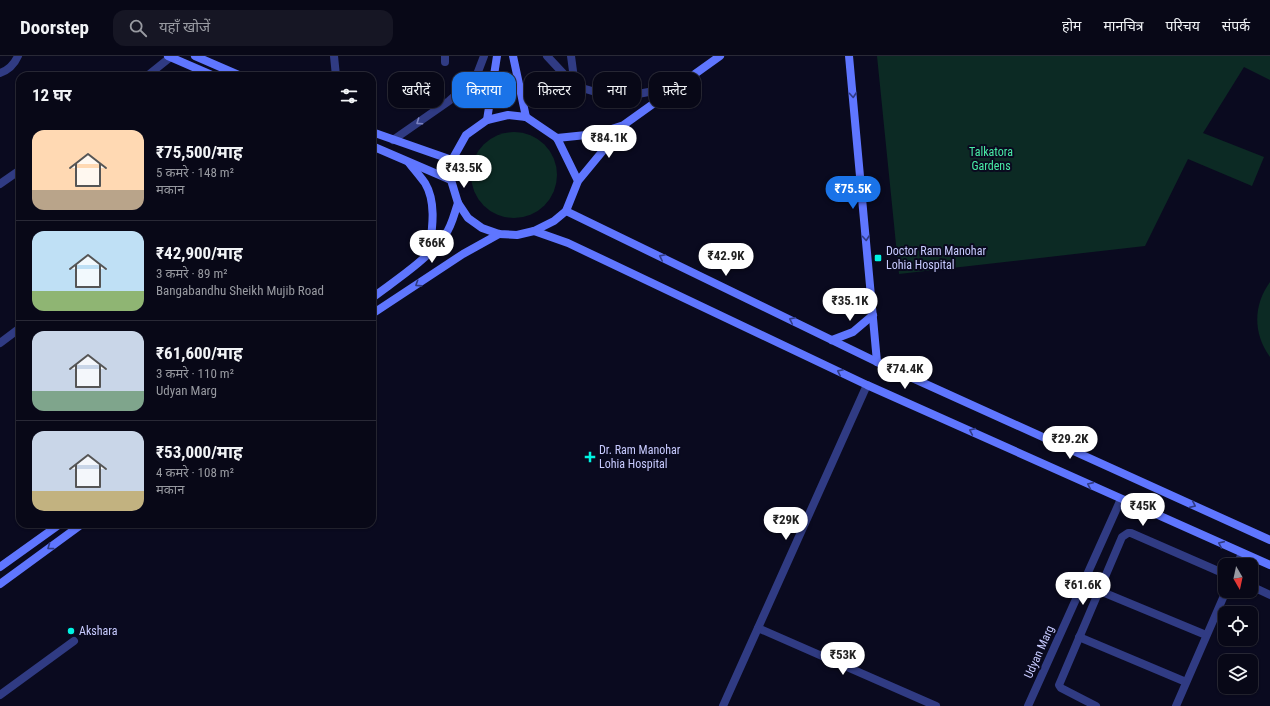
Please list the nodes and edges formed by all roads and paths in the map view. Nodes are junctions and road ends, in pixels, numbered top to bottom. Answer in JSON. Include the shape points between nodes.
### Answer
{"nodes":[{"id":1,"x":18,"y":56,"type":"edge"},
{"id":2,"x":195,"y":56,"type":"edge"},
{"id":3,"x":334,"y":56,"type":"edge"},
{"id":4,"x":484,"y":56,"type":"edge"},
{"id":5,"x":496,"y":56,"type":"edge"},
{"id":6,"x":513,"y":56,"type":"edge"},
{"id":7,"x":547,"y":56,"type":"edge"},
{"id":8,"x":571,"y":56,"type":"edge"},
{"id":9,"x":720,"y":56,"type":"edge"},
{"id":10,"x":849,"y":56,"type":"edge"},
{"id":11,"x":171,"y":57,"type":"edge"},
{"id":12,"x":711,"y":58,"type":"edge"},
{"id":13,"x":152,"y":72,"type":"edge"},
{"id":14,"x":205,"y":72,"type":"edge"},
{"id":15,"x":232,"y":72,"type":"edge"},
{"id":16,"x":336,"y":72,"type":"edge"},
{"id":17,"x":562,"y":72,"type":"edge"},
{"id":18,"x":573,"y":72,"type":"edge"},
{"id":19,"x":694,"y":72,"type":"edge"},
{"id":20,"x":0,"y":73,"type":"edge"},
{"id":21,"x":585,"y":89,"type":"edge"},
{"id":22,"x":649,"y":92,"type":"edge"},
{"id":23,"x":649,"y":106,"type":"edge"},
{"id":24,"x":526,"y":117,"type":"junction"},
{"id":25,"x":487,"y":120,"type":"junction"},
{"id":26,"x":625,"y":124,"type":"junction"},
{"id":27,"x":376,"y":134,"type":"edge"},
{"id":28,"x":557,"y":138,"type":"junction"},
{"id":29,"x":393,"y":140,"type":"junction"},
{"id":30,"x":376,"y":148,"type":"edge"},
{"id":31,"x":452,"y":160,"type":"junction"},
{"id":32,"x":409,"y":163,"type":"junction"},
{"id":33,"x":16,"y":173,"type":"edge"},
{"id":34,"x":451,"y":180,"type":"junction"},
{"id":35,"x":578,"y":181,"type":"junction"},
{"id":36,"x":0,"y":184,"type":"edge"},
{"id":37,"x":458,"y":203,"type":"junction"},
{"id":38,"x":566,"y":211,"type":"junction"},
{"id":39,"x":534,"y":231,"type":"junction"},
{"id":40,"x":499,"y":234,"type":"junction"},
{"id":41,"x":428,"y":254,"type":"junction"},
{"id":42,"x":376,"y":295,"type":"edge"},
{"id":43,"x":376,"y":311,"type":"edge"},
{"id":44,"x":873,"y":315,"type":"junction"},
{"id":45,"x":16,"y":331,"type":"edge"},
{"id":46,"x":832,"y":340,"type":"junction"},
{"id":47,"x":0,"y":343,"type":"edge"},
{"id":48,"x":877,"y":362,"type":"junction"},
{"id":49,"x":867,"y":385,"type":"junction"},
{"id":50,"x":1121,"y":499,"type":"junction"},
{"id":51,"x":54,"y":528,"type":"edge"},
{"id":52,"x":77,"y":528,"type":"edge"},
{"id":53,"x":1270,"y":540,"type":"edge"},
{"id":54,"x":1242,"y":553,"type":"junction"},
{"id":55,"x":1240,"y":558,"type":"edge"},
{"id":56,"x":1270,"y":565,"type":"edge"},
{"id":57,"x":0,"y":567,"type":"edge"},
{"id":58,"x":1218,"y":571,"type":"edge"},
{"id":59,"x":0,"y":584,"type":"edge"},
{"id":60,"x":1083,"y":584,"type":"junction"},
{"id":61,"x":1258,"y":589,"type":"edge"},
{"id":62,"x":1100,"y":591,"type":"junction"},
{"id":63,"x":1270,"y":595,"type":"edge"},
{"id":64,"x":1223,"y":598,"type":"edge"},
{"id":65,"x":758,"y":628,"type":"junction"},
{"id":66,"x":1206,"y":635,"type":"junction"},
{"id":67,"x":1079,"y":637,"type":"junction"},
{"id":68,"x":74,"y":641,"type":"dead end"},
{"id":69,"x":1186,"y":682,"type":"junction"},
{"id":70,"x":0,"y":695,"type":"edge"},
{"id":71,"x":723,"y":706,"type":"edge"},
{"id":72,"x":936,"y":706,"type":"edge"},
{"id":73,"x":1028,"y":706,"type":"edge"},
{"id":74,"x":1096,"y":706,"type":"edge"},
{"id":75,"x":1176,"y":706,"type":"edge"}],
"edges":[{"from":1,"to":20,"type":"street","via":[[8,70]]},
{"from":2,"to":15,"type":"main road"},
{"from":3,"to":16,"type":"street"},
{"from":4,"to":29,"type":"street","one_way":true,"via":[[476,78],[449,102]]},
{"from":5,"to":25,"type":"main road"},
{"from":6,"to":24,"type":"main road"},
{"from":7,"to":17,"type":"street"},
{"from":8,"to":18,"type":"street"},
{"from":9,"to":12,"type":"main road"},
{"from":10,"to":44,"type":"main road","one_way":true},
{"from":11,"to":13,"type":"street"},
{"from":11,"to":14,"type":"main road"},
{"from":12,"to":19,"type":"main road"},
{"from":21,"to":22,"type":"street","via":[[606,95]]},
{"from":23,"to":26,"type":"main road"},
{"from":24,"to":25,"type":"main road","via":[[508,115]]},
{"from":24,"to":28,"type":"main road"},
{"from":25,"to":31,"type":"main road","via":[[466,135]]},
{"from":26,"to":28,"type":"main road","via":[[596,134]]},
{"from":26,"to":35,"type":"main road"},
{"from":27,"to":29,"type":"main road"},
{"from":28,"to":35,"type":"main road"},
{"from":29,"to":31,"type":"main road"},
{"from":30,"to":32,"type":"main road"},
{"from":31,"to":34,"type":"main road"},
{"from":32,"to":34,"type":"main road"},
{"from":32,"to":41,"type":"main road","via":[[424,182],[432,203]]},
{"from":33,"to":36,"type":"street"},
{"from":34,"to":37,"type":"main road"},
{"from":35,"to":38,"type":"main road"},
{"from":37,"to":40,"type":"main road","via":[[468,218],[482,228]]},
{"from":37,"to":41,"type":"main road","via":[[445,234]]},
{"from":38,"to":39,"type":"main road","via":[[554,222]]},
{"from":46,"to":38,"type":"main road","one_way":true},
{"from":39,"to":40,"type":"main road","via":[[517,235]]},
{"from":49,"to":39,"type":"main road","one_way":true,"via":[[632,272],[568,243]]},
{"from":40,"to":43,"type":"main road","one_way":true,"via":[[463,254]]},
{"from":41,"to":42,"type":"main road"},
{"from":44,"to":46,"type":"main road","via":[[853,332]]},
{"from":44,"to":48,"type":"main road"},
{"from":45,"to":47,"type":"street"},
{"from":46,"to":48,"type":"main road"},
{"from":48,"to":53,"type":"main road","one_way":true},
{"from":50,"to":49,"type":"main road","one_way":true},
{"from":49,"to":65,"type":"street"},
{"from":54,"to":50,"type":"main road","one_way":true},
{"from":50,"to":60,"type":"street","name":"Udyan Marg"},
{"from":51,"to":57,"type":"main road"},
{"from":52,"to":59,"type":"main road","one_way":true},
{"from":54,"to":55,"type":"street"},
{"from":54,"to":56,"type":"main road"},
{"from":58,"to":62,"type":"street","via":[[1128,533],[1122,537]]},
{"from":60,"to":62,"type":"street"},
{"from":60,"to":73,"type":"street","name":"Udyan Marg"},
{"from":61,"to":63,"type":"street"},
{"from":62,"to":66,"type":"street"},
{"from":62,"to":67,"type":"street"},
{"from":64,"to":66,"type":"street"},
{"from":65,"to":71,"type":"street"},
{"from":65,"to":72,"type":"street"},
{"from":66,"to":69,"type":"street"},
{"from":67,"to":69,"type":"street"},
{"from":67,"to":74,"type":"street","via":[[1059,685],[1060,688]]},
{"from":68,"to":70,"type":"street"},
{"from":69,"to":75,"type":"street"}]}
